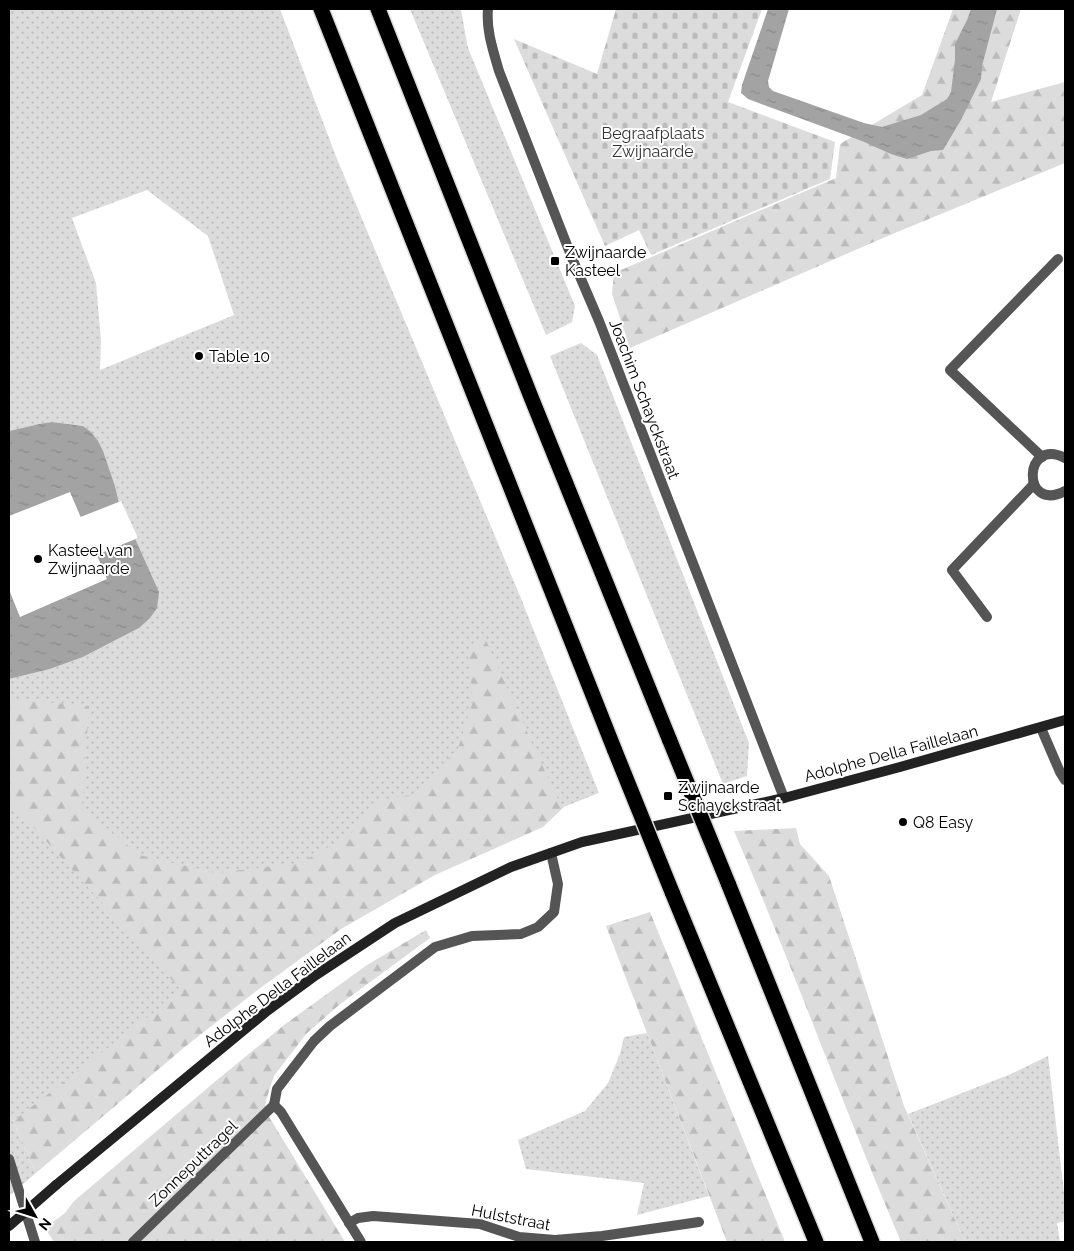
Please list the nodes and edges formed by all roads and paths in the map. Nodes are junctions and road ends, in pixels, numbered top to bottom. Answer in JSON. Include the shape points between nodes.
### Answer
{"nodes":[{"id":1,"x":322,"y":9,"type":"edge"},
{"id":2,"x":378,"y":9,"type":"edge"},
{"id":3,"x":488,"y":9,"type":"edge"},
{"id":4,"x":1058,"y":258,"type":"dead end"},
{"id":5,"x":1042,"y":457,"type":"junction"},
{"id":6,"x":1065,"y":458,"type":"edge"},
{"id":7,"x":1034,"y":484,"type":"junction"},
{"id":8,"x":1065,"y":491,"type":"edge"},
{"id":9,"x":987,"y":617,"type":"dead end"},
{"id":10,"x":1065,"y":720,"type":"edge"},
{"id":11,"x":1041,"y":728,"type":"junction"},
{"id":12,"x":1065,"y":780,"type":"edge"},
{"id":13,"x":784,"y":798,"type":"junction"},
{"id":14,"x":551,"y":853,"type":"junction"},
{"id":15,"x":274,"y":1105,"type":"junction"},
{"id":16,"x":9,"y":1159,"type":"edge"},
{"id":17,"x":699,"y":1222,"type":"dead end"},
{"id":18,"x":349,"y":1223,"type":"junction"},
{"id":19,"x":9,"y":1226,"type":"edge"},
{"id":20,"x":35,"y":1242,"type":"edge"},
{"id":21,"x":133,"y":1242,"type":"edge"},
{"id":22,"x":361,"y":1242,"type":"edge"},
{"id":23,"x":816,"y":1242,"type":"edge"},
{"id":24,"x":872,"y":1242,"type":"edge"}],
"edges":[{"from":1,"to":23,"type":"highway","bridge":true,"via":[[615,752]]},
{"from":2,"to":24,"type":"highway","bridge":true},
{"from":3,"to":13,"type":"street","name":"Joachim Schayckstraat","via":[[491,45],[499,71]]},
{"from":4,"to":5,"type":"street","via":[[950,370]]},
{"from":5,"to":6,"type":"street","via":[[1052,454]]},
{"from":5,"to":7,"type":"street","via":[[1034,466]]},
{"from":7,"to":8,"type":"street","via":[[1050,496]]},
{"from":7,"to":9,"type":"street","via":[[952,570]]},
{"from":10,"to":11,"type":"main road","name":"Adolphe Della Faillelaan"},
{"from":11,"to":12,"type":"street"},
{"from":11,"to":13,"type":"main road","name":"Adolphe Della Faillelaan"},
{"from":13,"to":14,"type":"main road","name":"Adolphe Della Faillelaan","via":[[582,842]]},
{"from":14,"to":15,"type":"street","via":[[558,884],[554,912],[538,927],[521,934],[472,936],[435,946],[314,1041],[277,1089]]},
{"from":14,"to":19,"type":"main road","name":"Adolphe Della Faillelaan","bridge":true,"via":[[511,867],[395,924],[316,974]]},
{"from":15,"to":18,"type":"street"},
{"from":15,"to":21,"type":"street","name":"Zonneputtragel"},
{"from":16,"to":20,"type":"street"},
{"from":17,"to":18,"type":"street","name":"Hulststraat","via":[[556,1240],[519,1236],[480,1224],[373,1216]]},
{"from":18,"to":22,"type":"street"}]}
